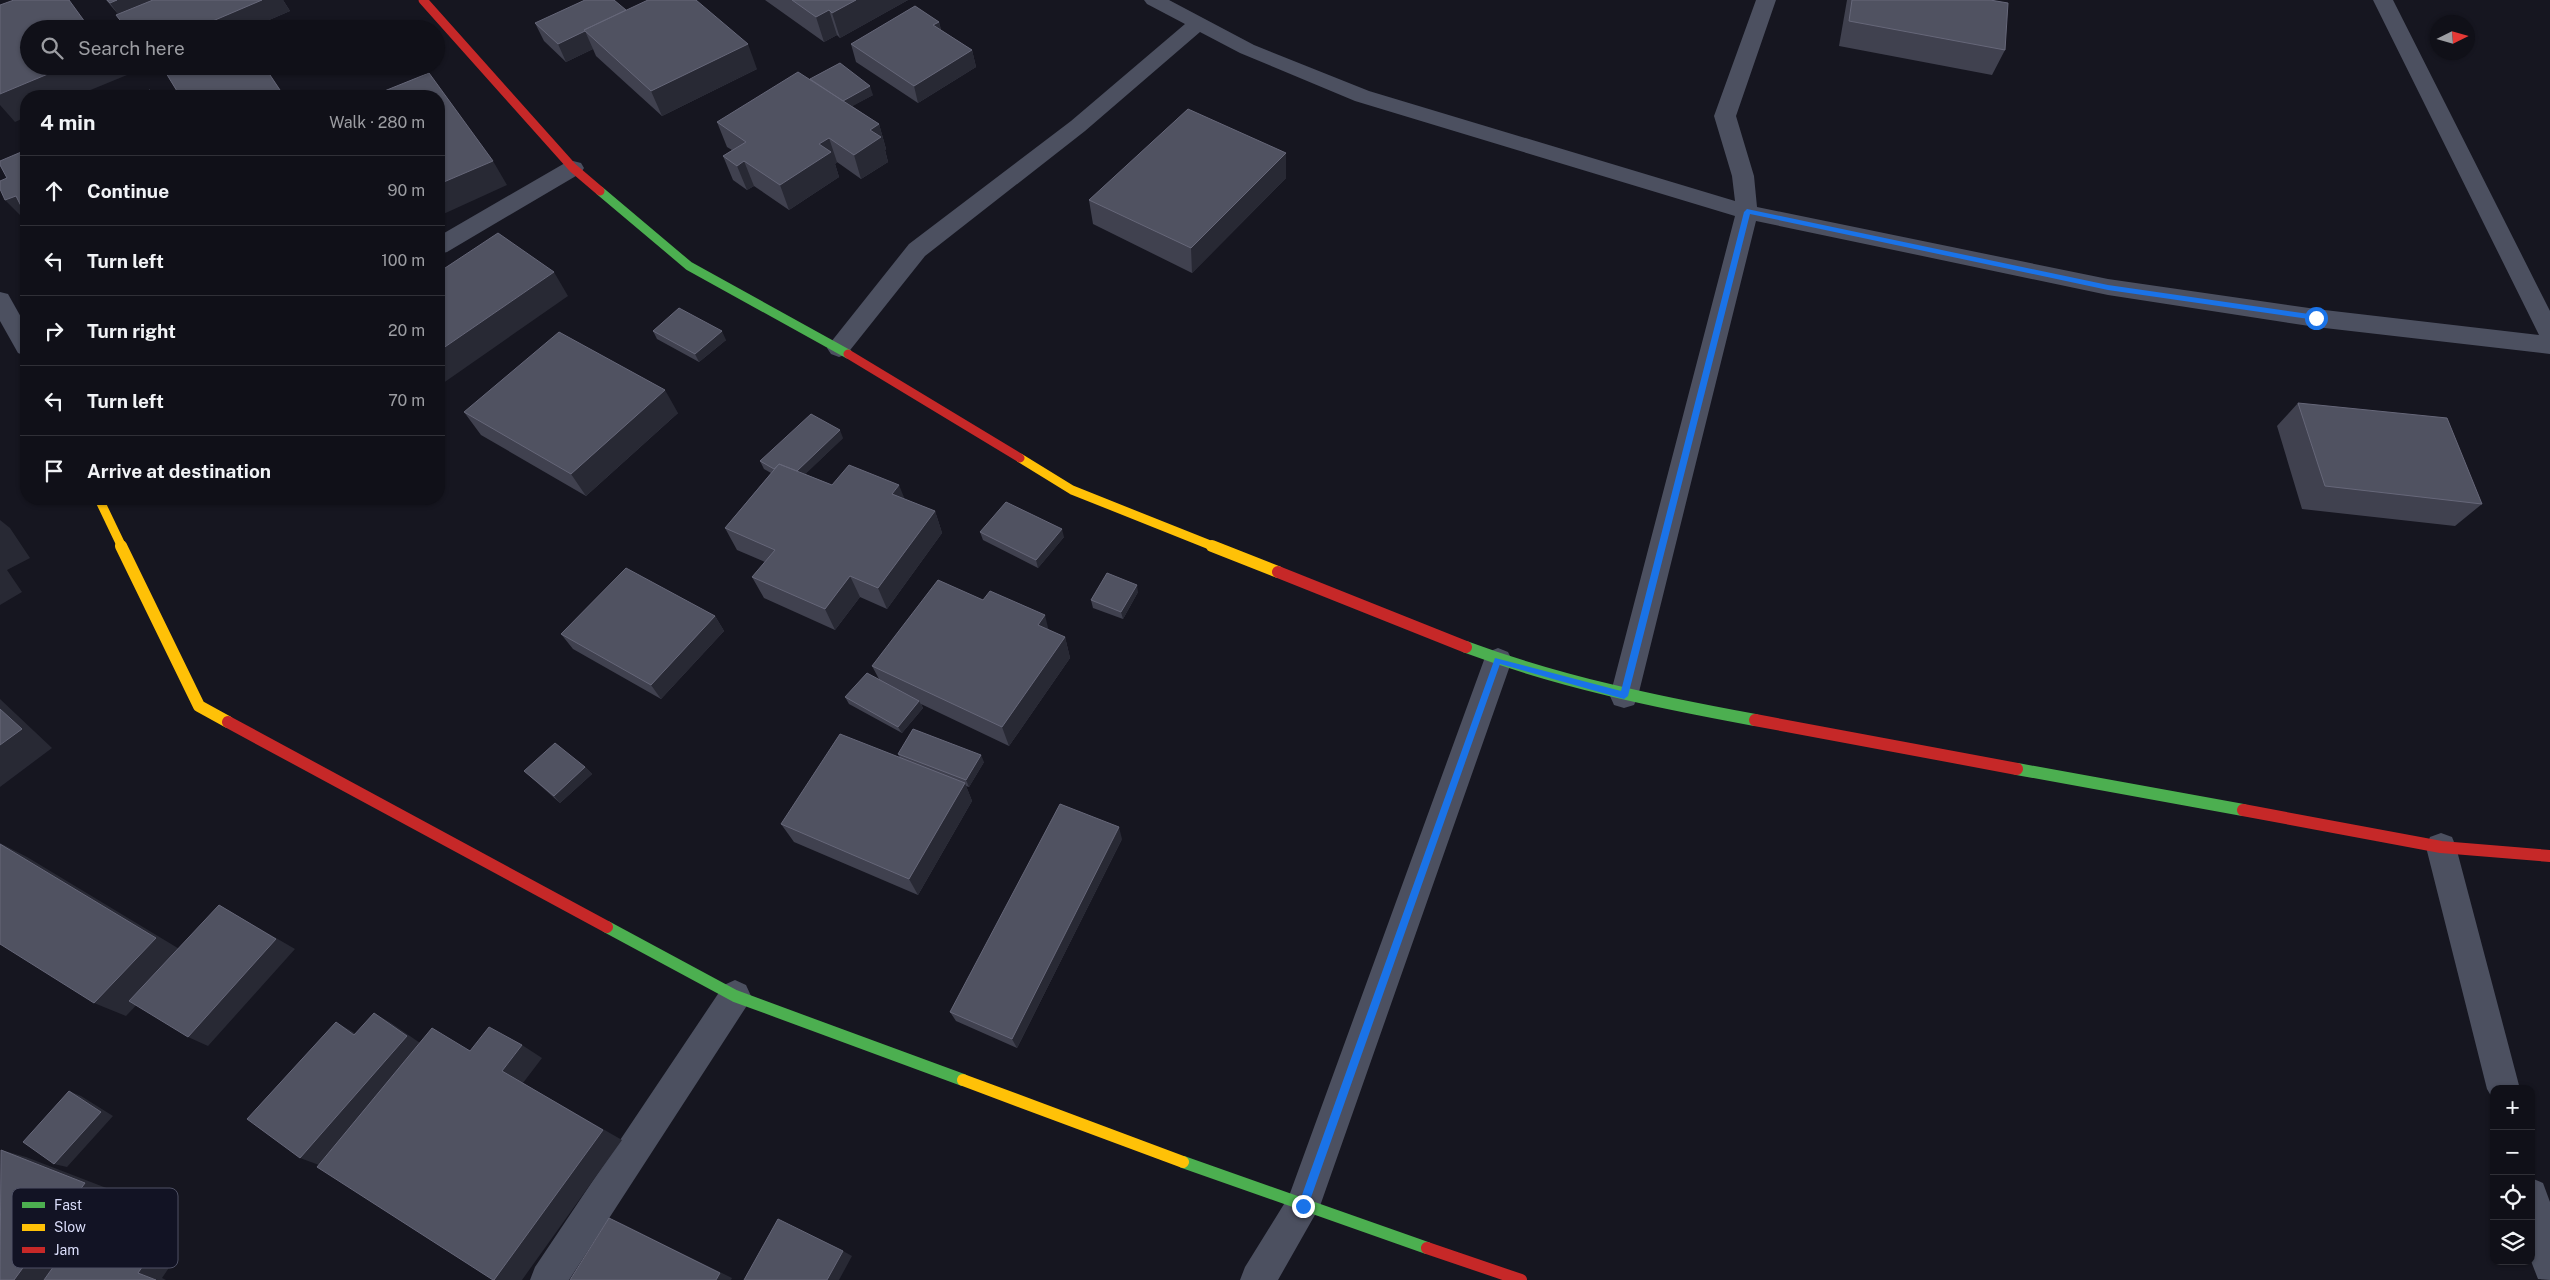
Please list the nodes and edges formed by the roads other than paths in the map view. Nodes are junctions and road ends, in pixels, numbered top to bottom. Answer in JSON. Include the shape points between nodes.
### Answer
{"nodes":[{"id":1,"x":423,"y":0,"type":"edge"},
{"id":2,"x":1766,"y":0,"type":"edge"},
{"id":3,"x":2383,"y":0,"type":"edge"},
{"id":4,"x":1169,"y":3,"type":"edge"},
{"id":5,"x":441,"y":20,"type":"edge"},
{"id":6,"x":1199,"y":23,"type":"junction"},
{"id":7,"x":445,"y":25,"type":"edge"},
{"id":8,"x":573,"y":168,"type":"junction"},
{"id":9,"x":1747,"y":212,"type":"junction"},
{"id":10,"x":445,"y":243,"type":"edge"},
{"id":11,"x":0,"y":300,"type":"edge"},
{"id":12,"x":2550,"y":334,"type":"edge"},
{"id":13,"x":20,"y":336,"type":"edge"},
{"id":14,"x":2550,"y":345,"type":"edge"},
{"id":15,"x":839,"y":348,"type":"junction"},
{"id":16,"x":102,"y":505,"type":"edge"},
{"id":17,"x":1498,"y":660,"type":"junction"},
{"id":18,"x":1624,"y":696,"type":"junction"},
{"id":19,"x":2441,"y":847,"type":"junction"},
{"id":20,"x":2550,"y":856,"type":"edge"},
{"id":21,"x":735,"y":996,"type":"junction"},
{"id":22,"x":2503,"y":1085,"type":"edge"},
{"id":23,"x":1303,"y":1206,"type":"junction"},
{"id":24,"x":2535,"y":1210,"type":"edge"},
{"id":25,"x":2550,"y":1267,"type":"edge"},
{"id":26,"x":548,"y":1280,"type":"edge"},
{"id":27,"x":1258,"y":1280,"type":"edge"},
{"id":28,"x":1521,"y":1280,"type":"edge"}],
"edges":[{"from":1,"to":5,"type":"street"},
{"from":2,"to":9,"type":"street","via":[[1724,116],[1744,176]]},
{"from":3,"to":12,"type":"street"},
{"from":4,"to":6,"type":"street"},
{"from":6,"to":9,"type":"street","via":[[1247,49],[1362,96]]},
{"from":6,"to":15,"type":"street","via":[[1078,126],[917,250]]},
{"from":7,"to":8,"type":"street"},
{"from":8,"to":10,"type":"street"},
{"from":8,"to":15,"type":"street","via":[[689,266]]},
{"from":9,"to":14,"type":"street","via":[[2108,287],[2316,318]]},
{"from":9,"to":18,"type":"street"},
{"from":11,"to":13,"type":"street"},
{"from":15,"to":17,"type":"street","via":[[1072,490]]},
{"from":16,"to":21,"type":"street","via":[[199,706]]},
{"from":17,"to":18,"type":"street"},
{"from":17,"to":23,"type":"street"},
{"from":18,"to":19,"type":"street"},
{"from":19,"to":20,"type":"street"},
{"from":19,"to":22,"type":"street"},
{"from":21,"to":23,"type":"street"},
{"from":21,"to":26,"type":"street"},
{"from":23,"to":27,"type":"street"},
{"from":23,"to":28,"type":"street"},
{"from":24,"to":25,"type":"street"}]}
